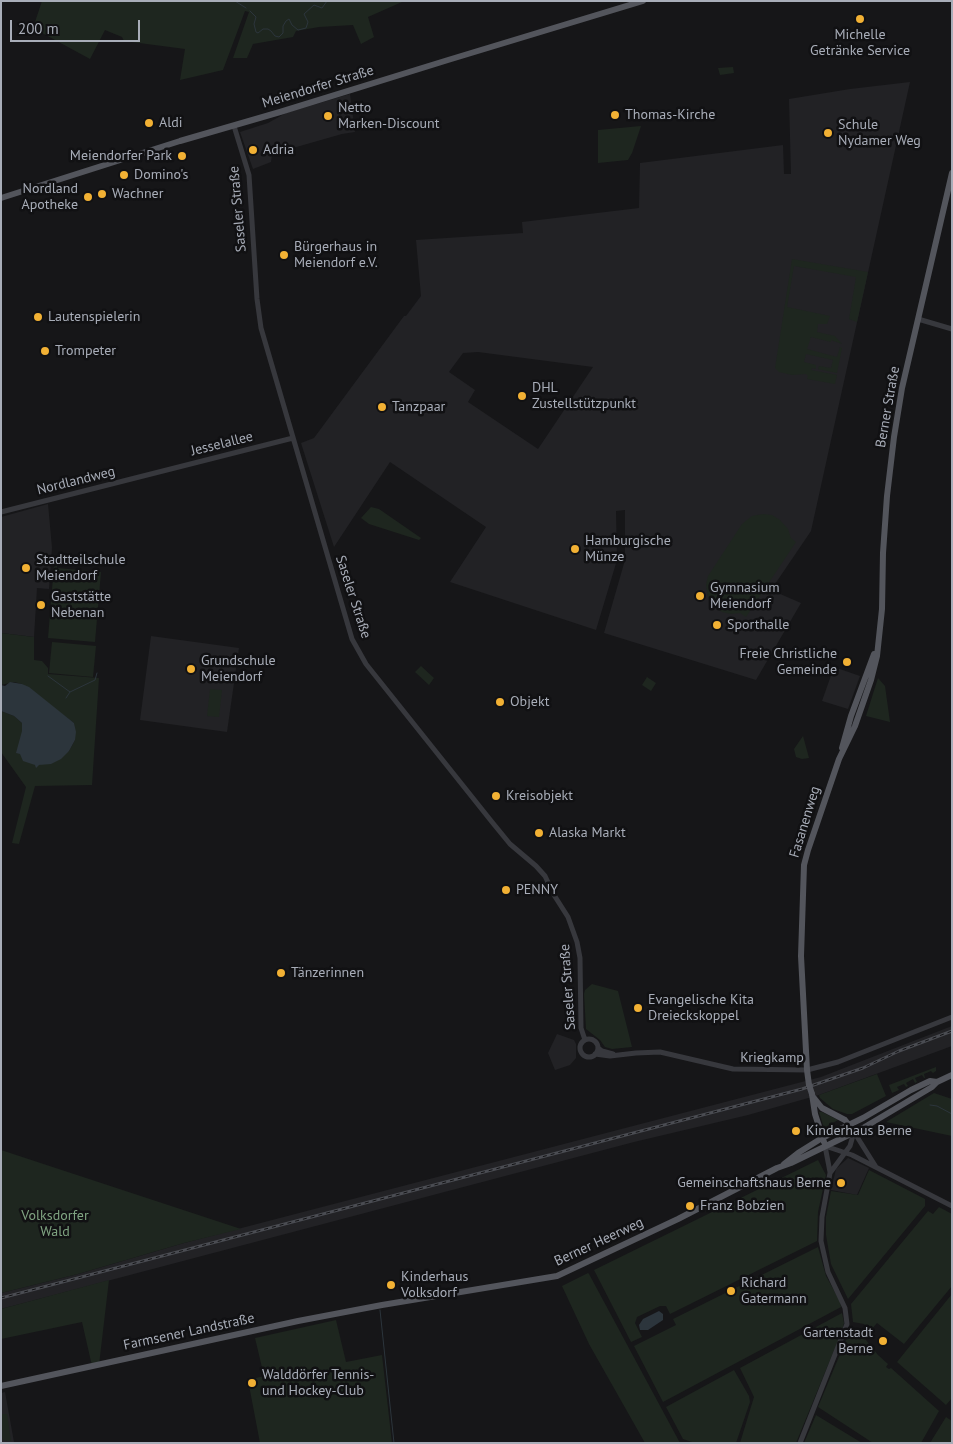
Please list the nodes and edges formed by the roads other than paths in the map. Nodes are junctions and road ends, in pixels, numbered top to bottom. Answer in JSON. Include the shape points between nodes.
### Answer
{"nodes":[{"id":1,"x":643,"y":1,"type":"edge"},
{"id":2,"x":234,"y":126,"type":"junction"},
{"id":3,"x":952,"y":173,"type":"edge"},
{"id":4,"x":1,"y":198,"type":"edge"},
{"id":5,"x":918,"y":320,"type":"junction"},
{"id":6,"x":952,"y":329,"type":"edge"},
{"id":7,"x":293,"y":438,"type":"junction"},
{"id":8,"x":157,"y":472,"type":"joint"},
{"id":9,"x":1,"y":512,"type":"edge"},
{"id":10,"x":870,"y":672,"type":"joint"},
{"id":11,"x":952,"y":1017,"type":"edge"},
{"id":12,"x":585,"y":1040,"type":"junction"},
{"id":13,"x":598,"y":1048,"type":"junction"},
{"id":14,"x":595,"y":1054,"type":"junction"},
{"id":15,"x":615,"y":1055,"type":"junction"},
{"id":16,"x":807,"y":1070,"type":"junction"},
{"id":17,"x":952,"y":1075,"type":"edge"},
{"id":18,"x":937,"y":1082,"type":"junction"},
{"id":19,"x":812,"y":1094,"type":"junction"},
{"id":20,"x":849,"y":1125,"type":"junction"},
{"id":21,"x":854,"y":1132,"type":"junction"},
{"id":22,"x":822,"y":1138,"type":"junction"},
{"id":23,"x":825,"y":1146,"type":"junction"},
{"id":24,"x":845,"y":1152,"type":"junction"},
{"id":25,"x":783,"y":1165,"type":"junction"},
{"id":26,"x":876,"y":1167,"type":"junction"},
{"id":27,"x":830,"y":1173,"type":"junction"},
{"id":28,"x":952,"y":1206,"type":"edge"},
{"id":29,"x":382,"y":1305,"type":"joint"},
{"id":30,"x":1,"y":1386,"type":"edge"},
{"id":31,"x":800,"y":1443,"type":"edge"}],
"edges":[{"from":1,"to":2,"type":"main road","name":"Meiendorfer Straße"},
{"from":2,"to":4,"type":"main road","name":"Meiendorfer Straße"},
{"from":2,"to":7,"type":"street","name":"Saseler Straße","via":[[249,175],[261,328]]},
{"from":3,"to":5,"type":"main road","name":"Berner Straße"},
{"from":5,"to":6,"type":"street"},
{"from":5,"to":10,"type":"main road","name":"Berner Straße","via":[[893,444],[883,553],[882,616]]},
{"from":7,"to":8,"type":"street","name":"Jesselallee"},
{"from":7,"to":12,"type":"street","name":"Saseler Straße","via":[[352,639],[366,664],[504,838],[545,876],[568,918],[576,935],[580,958],[580,1028]]},
{"from":8,"to":9,"type":"street","name":"Nordlandweg"},
{"from":10,"to":16,"type":"main road","name":"Fasanenweg","via":[[803,872],[803,997]]},
{"from":11,"to":16,"type":"street","name":"Kriegkamp","via":[[838,1062]]},
{"from":12,"to":13,"type":"street","name":"Saseler Straße","via":[[593,1040]]},
{"from":12,"to":14,"type":"street","name":"Saseler Straße","via":[[580,1046],[582,1053],[588,1057]]},
{"from":13,"to":14,"type":"street"},
{"from":13,"to":15,"type":"street","name":"Kriegkamp"},
{"from":14,"to":15,"type":"street","name":"Kriegkamp","via":[[604,1057]]},
{"from":15,"to":16,"type":"street","name":"Kriegkamp","via":[[660,1052],[733,1070]]},
{"from":16,"to":19,"type":"main road","name":"Fasanenweg","bridge":true},
{"from":17,"to":18,"type":"main road","name":"Berner Heerweg"},
{"from":18,"to":20,"type":"main road","name":"Berner Heerweg","via":[[930,1081]]},
{"from":18,"to":21,"type":"main road","name":"Berner Heerweg"},
{"from":19,"to":20,"type":"main road","via":[[822,1108]]},
{"from":19,"to":22,"type":"main road","name":"Fasanenweg"},
{"from":20,"to":21,"type":"street"},
{"from":20,"to":22,"type":"main road","name":"Berner Heerweg"},
{"from":21,"to":23,"type":"main road","name":"Berner Heerweg"},
{"from":21,"to":24,"type":"street"},
{"from":21,"to":26,"type":"street"},
{"from":22,"to":23,"type":"main road","name":"Fasanenweg"},
{"from":22,"to":25,"type":"main road","name":"Berner Heerweg"},
{"from":23,"to":24,"type":"street"},
{"from":23,"to":25,"type":"main road","name":"Berner Heerweg"},
{"from":23,"to":27,"type":"street"},
{"from":24,"to":26,"type":"street"},
{"from":24,"to":27,"type":"street"},
{"from":25,"to":29,"type":"main road","name":"Berner Heerweg","via":[[557,1276]]},
{"from":26,"to":28,"type":"street"},
{"from":27,"to":31,"type":"street","via":[[821,1242],[828,1272],[845,1308],[847,1324]]},
{"from":29,"to":30,"type":"main road","name":"Farmsener Landstraße"}]}
